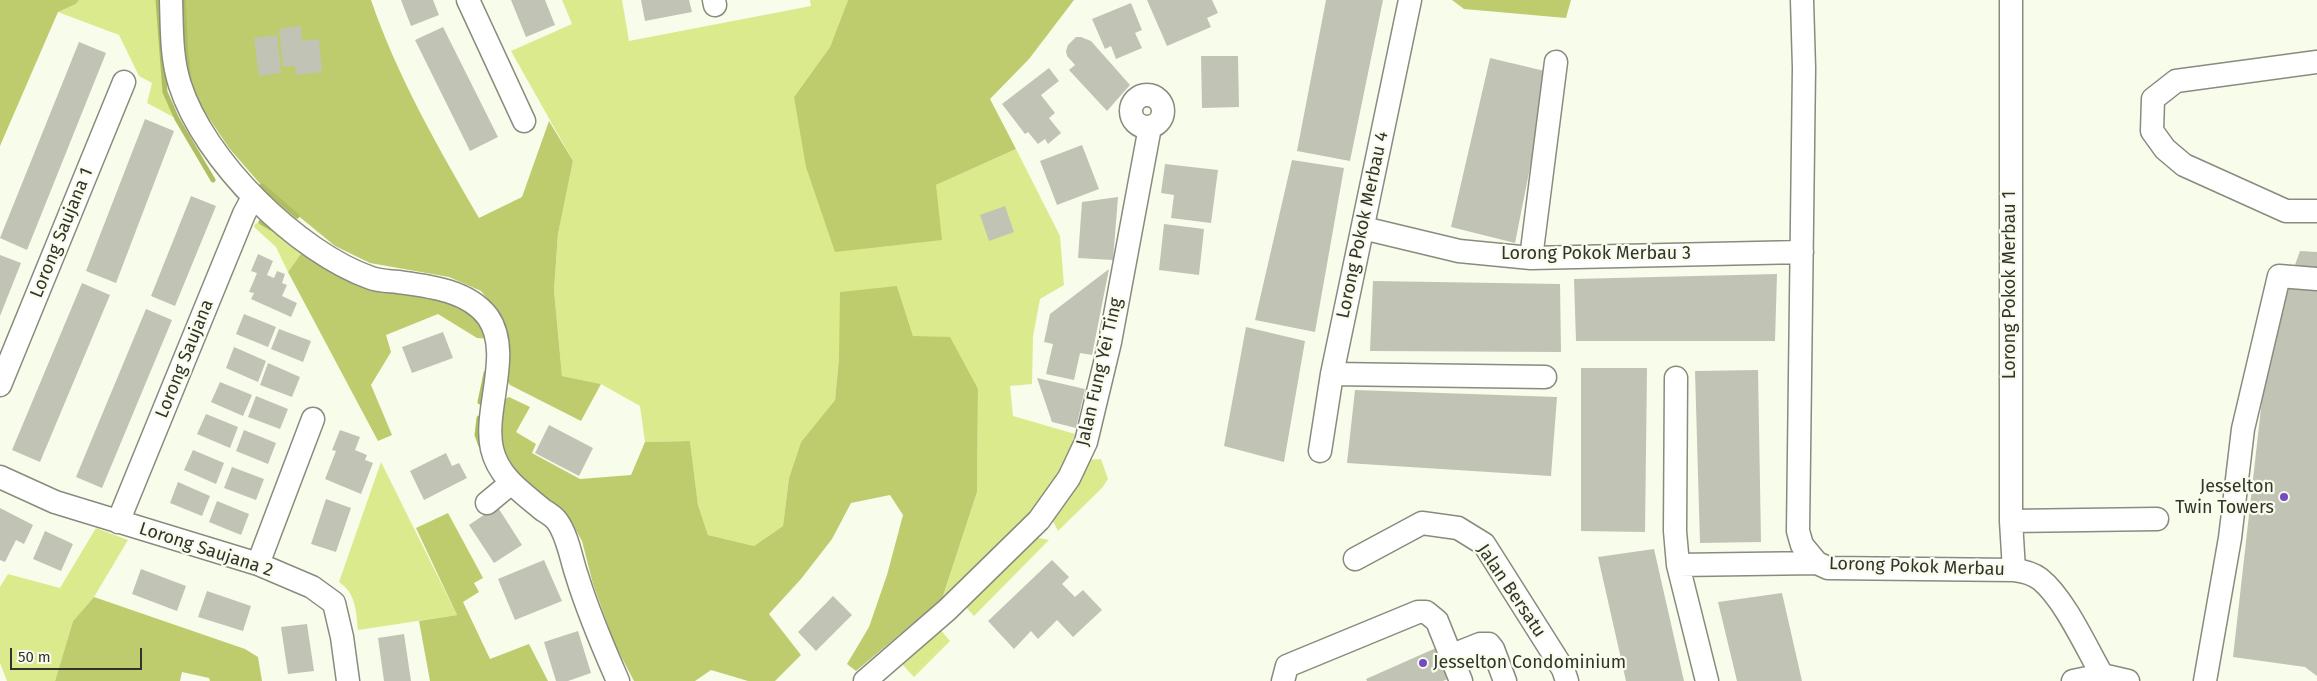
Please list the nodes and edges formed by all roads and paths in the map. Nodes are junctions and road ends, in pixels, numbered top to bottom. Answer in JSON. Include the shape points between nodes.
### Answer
{"nodes":[{"id":1,"x":171,"y":0,"type":"edge"},
{"id":2,"x":468,"y":0,"type":"edge"},
{"id":3,"x":1410,"y":0,"type":"edge"},
{"id":4,"x":1802,"y":0,"type":"edge"},
{"id":5,"x":2011,"y":0,"type":"edge"},
{"id":6,"x":1556,"y":62,"type":"dead end"},
{"id":7,"x":2317,"y":62,"type":"edge"},
{"id":8,"x":124,"y":82,"type":"dead end"},
{"id":9,"x":524,"y":121,"type":"dead end"},
{"id":10,"x":1150,"y":127,"type":"dead end"},
{"id":11,"x":253,"y":197,"type":"junction"},
{"id":12,"x":2317,"y":211,"type":"edge"},
{"id":13,"x":1362,"y":228,"type":"junction"},
{"id":14,"x":1802,"y":252,"type":"junction"},
{"id":15,"x":1531,"y":258,"type":"junction"},
{"id":16,"x":2317,"y":279,"type":"edge"},
{"id":17,"x":1332,"y":374,"type":"junction"},
{"id":18,"x":1545,"y":377,"type":"dead end"},
{"id":19,"x":1676,"y":378,"type":"dead end"},
{"id":20,"x":0,"y":385,"type":"edge"},
{"id":21,"x":313,"y":419,"type":"dead end"},
{"id":22,"x":1320,"y":451,"type":"dead end"},
{"id":23,"x":0,"y":477,"type":"edge"},
{"id":24,"x":510,"y":484,"type":"junction"},
{"id":25,"x":487,"y":503,"type":"dead end"},
{"id":26,"x":2157,"y":520,"type":"dead end"},
{"id":27,"x":118,"y":522,"type":"junction"},
{"id":28,"x":2011,"y":522,"type":"junction"},
{"id":29,"x":1355,"y":559,"type":"dead end"},
{"id":30,"x":1817,"y":563,"type":"junction"},
{"id":31,"x":258,"y":564,"type":"junction"},
{"id":32,"x":1678,"y":565,"type":"junction"},
{"id":33,"x":2014,"y":570,"type":"junction"},
{"id":34,"x":1450,"y":656,"type":"junction"},
{"id":35,"x":2102,"y":675,"type":"junction"},
{"id":36,"x":348,"y":681,"type":"edge"},
{"id":37,"x":618,"y":681,"type":"edge"},
{"id":38,"x":865,"y":681,"type":"edge"},
{"id":39,"x":1283,"y":681,"type":"edge"},
{"id":40,"x":1461,"y":681,"type":"edge"},
{"id":41,"x":1505,"y":681,"type":"edge"},
{"id":42,"x":1567,"y":681,"type":"edge"},
{"id":43,"x":1707,"y":681,"type":"edge"},
{"id":44,"x":2073,"y":681,"type":"edge"},
{"id":45,"x":2128,"y":681,"type":"edge"},
{"id":46,"x":2205,"y":681,"type":"edge"}],
"edges":[{"from":1,"to":11,"type":"street","via":[[174,53],[190,110],[218,154]]},
{"from":2,"to":9,"type":"street"},
{"from":3,"to":13,"type":"street","name":"Lorong Pokok Merbau 4"},
{"from":4,"to":14,"type":"street"},
{"from":5,"to":28,"type":"street","name":"Lorong Pokok Merbau 1"},
{"from":6,"to":15,"type":"street"},
{"from":7,"to":12,"type":"street","via":[[2176,81],[2153,99],[2152,131],[2165,149],[2184,165],[2286,211]]},
{"from":8,"to":20,"type":"street","name":"Lorong Saujana 1"},
{"from":10,"to":38,"type":"street","name":"Jalan Fung Yei Ting","via":[[1108,351],[1086,442],[1069,478],[1039,520],[946,610]]},
{"from":11,"to":24,"type":"street","via":[[332,261],[373,279],[450,292],[475,304],[489,318],[499,350],[492,449]]},
{"from":11,"to":27,"type":"street","name":"Lorong Saujana"},
{"from":13,"to":15,"type":"street","name":"Lorong Pokok Merbau 3","via":[[1459,252]]},
{"from":13,"to":17,"type":"street","name":"Lorong Pokok Merbau 4"},
{"from":14,"to":15,"type":"street","name":"Lorong Pokok Merbau 3"},
{"from":14,"to":30,"type":"street","via":[[1798,531],[1802,545]]},
{"from":16,"to":46,"type":"street","via":[[2279,276],[2243,429],[2230,538]]},
{"from":17,"to":18,"type":"street"},
{"from":17,"to":22,"type":"street","name":"Lorong Pokok Merbau 4"},
{"from":19,"to":32,"type":"street","via":[[1674,531]]},
{"from":21,"to":31,"type":"street"},
{"from":23,"to":27,"type":"street","name":"Lorong Saujana 2","via":[[55,502]]},
{"from":24,"to":25,"type":"street"},
{"from":24,"to":37,"type":"street","via":[[557,522]]},
{"from":26,"to":28,"type":"street"},
{"from":27,"to":31,"type":"street","name":"Lorong Saujana 2"},
{"from":28,"to":33,"type":"street","name":"Lorong Pokok Merbau 1"},
{"from":29,"to":42,"type":"street","name":"Jalan Bersatu","via":[[1422,523],[1458,528],[1484,544],[1563,668]]},
{"from":30,"to":32,"type":"street","name":"Lorong Pokok Merbau"},
{"from":30,"to":33,"type":"street","name":"Lorong Pokok Merbau","via":[[1828,568]]},
{"from":31,"to":36,"type":"street","name":"Lorong Saujana 2","via":[[312,586],[334,603]]},
{"from":32,"to":43,"type":"street"},
{"from":33,"to":35,"type":"street","name":"Lorong Pokok Merbau","via":[[2040,579],[2057,597]]},
{"from":34,"to":39,"type":"street","via":[[1437,622],[1426,612],[1418,612],[1287,666]]},
{"from":34,"to":40,"type":"street"},
{"from":34,"to":41,"type":"street","via":[[1480,644],[1489,644]]},
{"from":35,"to":44,"type":"street"},
{"from":35,"to":45,"type":"street"}]}
